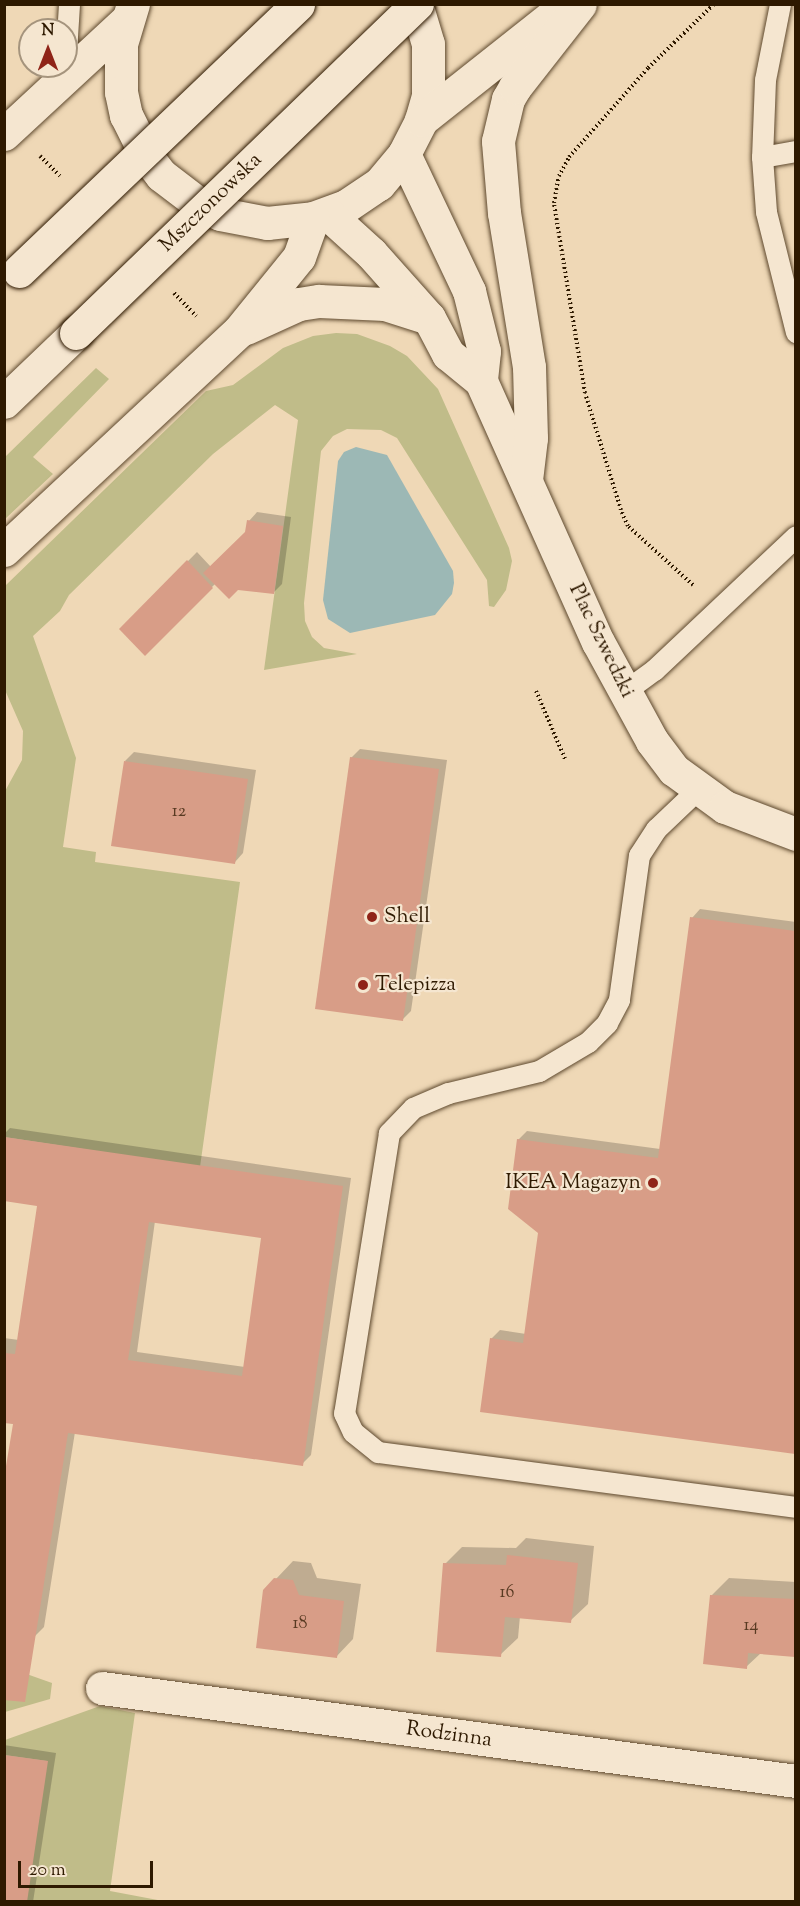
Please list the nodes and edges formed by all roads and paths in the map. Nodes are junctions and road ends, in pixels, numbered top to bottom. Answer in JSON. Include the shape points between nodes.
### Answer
{"nodes":[{"id":1,"x":298,"y":4,"type":"edge"},
{"id":2,"x":417,"y":4,"type":"edge"},
{"id":3,"x":566,"y":4,"type":"edge"},
{"id":4,"x":580,"y":4,"type":"edge"},
{"id":5,"x":714,"y":4,"type":"edge"},
{"id":6,"x":780,"y":4,"type":"edge"},
{"id":7,"x":129,"y":13,"type":"edge"},
{"id":8,"x":78,"y":59,"type":"edge"},
{"id":9,"x":57,"y":78,"type":"edge"},
{"id":10,"x":421,"y":120,"type":"junction"},
{"id":11,"x":4,"y":134,"type":"edge"},
{"id":12,"x":795,"y":152,"type":"edge"},
{"id":13,"x":404,"y":154,"type":"junction"},
{"id":14,"x":762,"y":158,"type":"junction"},
{"id":15,"x":321,"y":216,"type":"junction"},
{"id":16,"x":12,"y":278,"type":"edge"},
{"id":17,"x":429,"y":318,"type":"junction"},
{"id":18,"x":239,"y":331,"type":"junction"},
{"id":19,"x":795,"y":332,"type":"edge"},
{"id":20,"x":481,"y":381,"type":"junction"},
{"id":21,"x":4,"y":402,"type":"edge"},
{"id":22,"x":526,"y":480,"type":"junction"},
{"id":23,"x":795,"y":536,"type":"edge"},
{"id":24,"x":4,"y":550,"type":"edge"},
{"id":25,"x":698,"y":590,"type":"dead end"},
{"id":26,"x":536,"y":691,"type":"dead end"},
{"id":27,"x":625,"y":691,"type":"junction"},
{"id":28,"x":565,"y":759,"type":"dead end"},
{"id":29,"x":698,"y":789,"type":"junction"},
{"id":30,"x":795,"y":834,"type":"edge"},
{"id":31,"x":795,"y":1507,"type":"edge"},
{"id":32,"x":102,"y":1688,"type":"dead end"},
{"id":33,"x":795,"y":1781,"type":"edge"}],
"edges":[{"from":1,"to":16,"type":"main road","bridge":true},
{"from":2,"to":10,"type":"main road","via":[[430,69]]},
{"from":2,"to":21,"type":"main road","name":"Mszczonowska","bridge":true},
{"from":3,"to":10,"type":"main road"},
{"from":4,"to":22,"type":"main road","via":[[514,87],[498,141],[504,213],[529,367],[531,438]]},
{"from":5,"to":25,"type":"path","via":[[648,68],[569,158],[559,176],[554,203],[585,393],[621,510],[628,526],[669,559]]},
{"from":6,"to":14,"type":"lane","via":[[765,80]]},
{"from":7,"to":8,"type":"main road"},
{"from":7,"to":15,"type":"main road","via":[[119,68],[126,114],[147,157],[161,175],[199,204],[220,214],[267,223]]},
{"from":9,"to":11,"type":"main road"},
{"from":10,"to":13,"type":"main road"},
{"from":12,"to":14,"type":"lane"},
{"from":13,"to":15,"type":"main road","via":[[379,184]]},
{"from":13,"to":20,"type":"main road","via":[[469,291],[484,351]]},
{"from":14,"to":19,"type":"lane","via":[[766,212]]},
{"from":15,"to":17,"type":"main road","via":[[371,253]]},
{"from":15,"to":18,"type":"main road","via":[[299,257]]},
{"from":17,"to":18,"type":"main road","via":[[385,304],[319,300],[267,316]]},
{"from":17,"to":20,"type":"main road","via":[[448,354]]},
{"from":18,"to":24,"type":"main road"},
{"from":20,"to":22,"type":"main road","name":"Plac Szwedzki"},
{"from":22,"to":27,"type":"main road","name":"Plac Szwedzki","via":[[598,642]]},
{"from":23,"to":27,"type":"lane","via":[[654,669]]},
{"from":26,"to":28,"type":"path"},
{"from":27,"to":29,"type":"main road","name":"Plac Szwedzki","via":[[652,741],[674,770]]},
{"from":29,"to":30,"type":"main road","name":"Plac Szwedzki","via":[[725,807]]},
{"from":29,"to":31,"type":"lane","via":[[656,829],[639,855],[619,1000],[607,1023],[588,1042],[539,1071],[448,1094],[412,1108],[389,1133],[344,1413],[353,1432],[378,1452]]},
{"from":32,"to":33,"type":"main road","name":"Rodzinna"}]}
